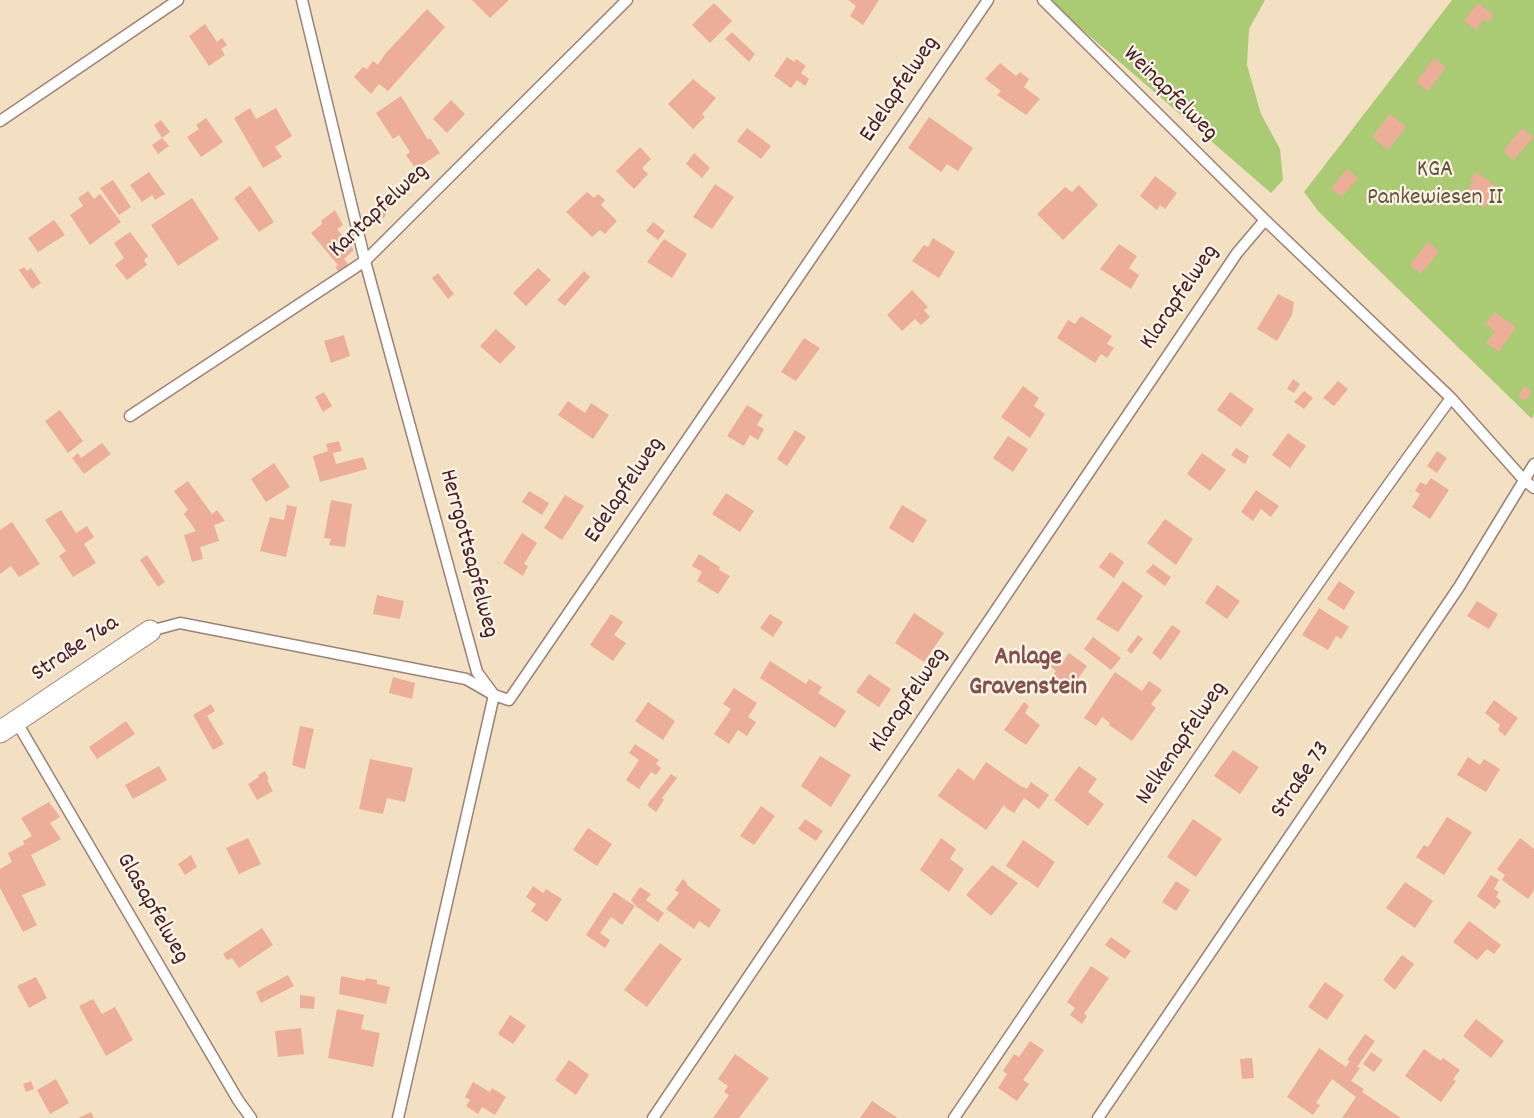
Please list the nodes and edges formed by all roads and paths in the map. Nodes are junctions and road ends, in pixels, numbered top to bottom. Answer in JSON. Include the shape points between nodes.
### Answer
{"nodes":[{"id":1,"x":178,"y":0,"type":"edge"},
{"id":2,"x":302,"y":0,"type":"edge"},
{"id":3,"x":627,"y":0,"type":"edge"},
{"id":4,"x":988,"y":0,"type":"edge"},
{"id":5,"x":1043,"y":0,"type":"edge"},
{"id":6,"x":0,"y":121,"type":"edge"},
{"id":7,"x":1265,"y":220,"type":"junction"},
{"id":8,"x":365,"y":261,"type":"junction"},
{"id":9,"x":1451,"y":398,"type":"junction"},
{"id":10,"x":130,"y":416,"type":"dead end"},
{"id":11,"x":1534,"y":464,"type":"edge"},
{"id":12,"x":1524,"y":480,"type":"junction"},
{"id":13,"x":1534,"y":488,"type":"edge"},
{"id":14,"x":150,"y":631,"type":"joint"},
{"id":15,"x":494,"y":695,"type":"junction"},
{"id":16,"x":8,"y":726,"type":"edge"},
{"id":17,"x":251,"y":1118,"type":"edge"},
{"id":18,"x":398,"y":1118,"type":"edge"},
{"id":19,"x":653,"y":1118,"type":"edge"},
{"id":20,"x":954,"y":1118,"type":"edge"},
{"id":21,"x":1098,"y":1118,"type":"edge"}],
"edges":[{"from":1,"to":6,"type":"lane"},
{"from":2,"to":8,"type":"lane","name":"Herrgottsapfelweg"},
{"from":3,"to":8,"type":"lane","name":"Kantapfelweg"},
{"from":4,"to":15,"type":"lane","name":"Edelapfelweg","via":[[509,700]]},
{"from":5,"to":7,"type":"lane","name":"Weinapfelweg"},
{"from":7,"to":9,"type":"lane","name":"Weinapfelweg"},
{"from":7,"to":19,"type":"lane","name":"Klarapfelweg","via":[[1237,253]]},
{"from":8,"to":10,"type":"lane","name":"Kantapfelweg"},
{"from":8,"to":15,"type":"lane","name":"Herrgottsapfelweg","via":[[477,672]]},
{"from":9,"to":12,"type":"lane","name":"Weinapfelweg"},
{"from":9,"to":20,"type":"lane","name":"Nelkenapfelweg","via":[[1243,692]]},
{"from":11,"to":12,"type":"lane","name":"Straße 73"},
{"from":12,"to":13,"type":"lane"},
{"from":12,"to":21,"type":"lane","name":"Straße 73","via":[[1459,587]]},
{"from":14,"to":15,"type":"lane","via":[[180,623],[466,679]]},
{"from":14,"to":16,"type":"street","name":"Straße 76a"},
{"from":15,"to":18,"type":"lane"},
{"from":16,"to":17,"type":"lane","name":"Glasapfelweg"}]}
